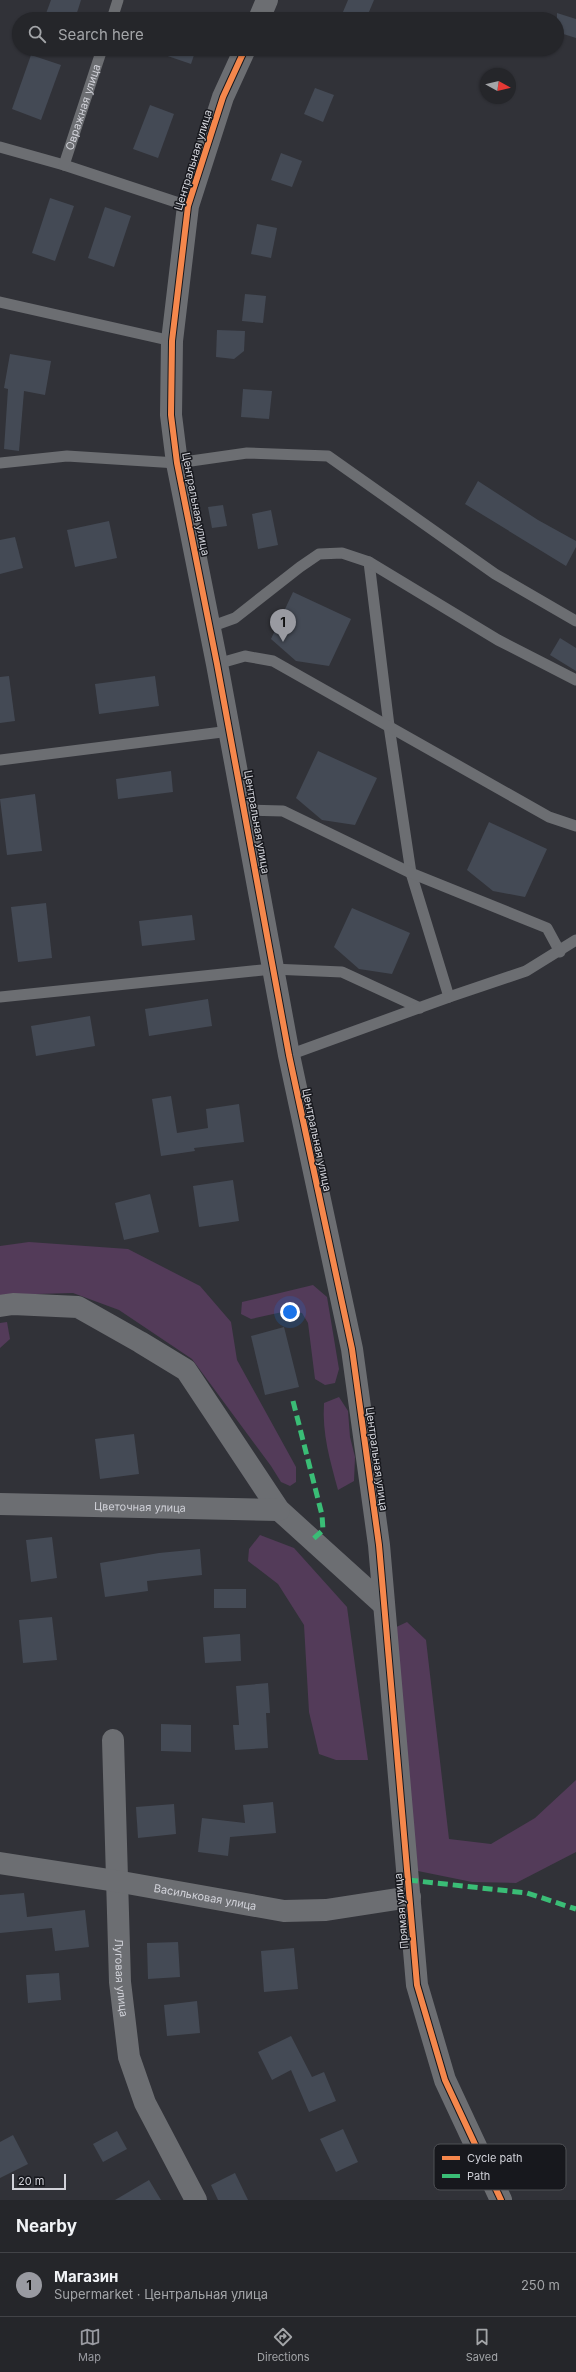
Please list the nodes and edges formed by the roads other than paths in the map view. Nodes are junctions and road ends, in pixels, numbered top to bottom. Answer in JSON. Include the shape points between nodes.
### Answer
{"nodes":[{"id":1,"x":118,"y":0,"type":"edge"},
{"id":2,"x":267,"y":0,"type":"edge"},
{"id":3,"x":114,"y":12,"type":"edge"},
{"id":4,"x":262,"y":12,"type":"edge"},
{"id":5,"x":100,"y":56,"type":"edge"},
{"id":6,"x":242,"y":56,"type":"edge"},
{"id":7,"x":0,"y":147,"type":"edge"},
{"id":8,"x":64,"y":165,"type":"junction"},
{"id":9,"x":188,"y":206,"type":"junction"},
{"id":10,"x":0,"y":302,"type":"edge"},
{"id":11,"x":172,"y":340,"type":"junction"},
{"id":12,"x":0,"y":463,"type":"edge"},
{"id":13,"x":177,"y":463,"type":"junction"},
{"id":14,"x":369,"y":562,"type":"junction"},
{"id":15,"x":576,"y":621,"type":"edge"},
{"id":16,"x":210,"y":627,"type":"junction"},
{"id":17,"x":218,"y":664,"type":"junction"},
{"id":18,"x":576,"y":680,"type":"edge"},
{"id":19,"x":389,"y":726,"type":"junction"},
{"id":20,"x":230,"y":731,"type":"junction"},
{"id":21,"x":0,"y":760,"type":"edge"},
{"id":22,"x":245,"y":810,"type":"junction"},
{"id":23,"x":576,"y":826,"type":"edge"},
{"id":24,"x":411,"y":874,"type":"junction"},
{"id":25,"x":576,"y":940,"type":"edge"},
{"id":26,"x":560,"y":952,"type":"junction"},
{"id":27,"x":272,"y":969,"type":"junction"},
{"id":28,"x":449,"y":996,"type":"junction"},
{"id":29,"x":0,"y":997,"type":"edge"},
{"id":30,"x":420,"y":1008,"type":"junction"},
{"id":31,"x":289,"y":1055,"type":"junction"},
{"id":32,"x":0,"y":1306,"type":"edge"},
{"id":33,"x":0,"y":1504,"type":"edge"},
{"id":34,"x":279,"y":1510,"type":"junction"},
{"id":35,"x":384,"y":1605,"type":"junction"},
{"id":36,"x":113,"y":1740,"type":"dead end"},
{"id":37,"x":0,"y":1863,"type":"edge"},
{"id":38,"x":116,"y":1881,"type":"junction"},
{"id":39,"x":410,"y":1897,"type":"junction"},
{"id":40,"x":475,"y":2144,"type":"edge"},
{"id":41,"x":496,"y":2190,"type":"edge"},
{"id":42,"x":196,"y":2200,"type":"edge"},
{"id":43,"x":501,"y":2200,"type":"edge"}],
"edges":[{"from":1,"to":3,"type":"lane"},
{"from":2,"to":4,"type":"street"},
{"from":5,"to":8,"type":"lane","name":"Овражная улица"},
{"from":6,"to":9,"type":"street","name":"Центральная улица","via":[[223,97]]},
{"from":7,"to":8,"type":"lane"},
{"from":8,"to":9,"type":"lane"},
{"from":9,"to":11,"type":"street","name":"Центральная улица"},
{"from":10,"to":11,"type":"lane"},
{"from":11,"to":13,"type":"street","name":"Центральная улица","via":[[171,415]]},
{"from":12,"to":13,"type":"lane","via":[[67,456]]},
{"from":13,"to":15,"type":"lane","via":[[247,454],[328,456],[495,574]]},
{"from":13,"to":16,"type":"street","name":"Центральная улица"},
{"from":14,"to":16,"type":"lane","via":[[342,553],[319,554],[235,618]]},
{"from":14,"to":18,"type":"lane","via":[[498,640]]},
{"from":14,"to":19,"type":"lane"},
{"from":16,"to":17,"type":"street","name":"Центральная улица"},
{"from":17,"to":19,"type":"lane","via":[[245,656],[273,661]]},
{"from":17,"to":20,"type":"street","name":"Центральная улица"},
{"from":19,"to":23,"type":"lane","via":[[549,817]]},
{"from":19,"to":24,"type":"lane"},
{"from":20,"to":21,"type":"lane"},
{"from":20,"to":22,"type":"street","name":"Центральная улица"},
{"from":22,"to":24,"type":"lane","via":[[283,811]]},
{"from":22,"to":27,"type":"street","name":"Центральная улица"},
{"from":24,"to":26,"type":"lane","via":[[547,928]]},
{"from":24,"to":28,"type":"lane"},
{"from":25,"to":26,"type":"lane"},
{"from":26,"to":28,"type":"lane","via":[[526,971]]},
{"from":27,"to":29,"type":"lane"},
{"from":27,"to":30,"type":"lane","via":[[342,972]]},
{"from":27,"to":31,"type":"street","name":"Центральная улица"},
{"from":28,"to":30,"type":"lane"},
{"from":30,"to":31,"type":"lane"},
{"from":31,"to":35,"type":"street","name":"Центральная улица","via":[[352,1349],[379,1545]]},
{"from":32,"to":34,"type":"street","via":[[12,1304],[78,1307],[186,1370]]},
{"from":33,"to":34,"type":"street","name":"Цветочная улица"},
{"from":34,"to":35,"type":"street"},
{"from":35,"to":39,"type":"street","name":"Прямая улица"},
{"from":36,"to":38,"type":"street","name":"Луговая улица"},
{"from":37,"to":38,"type":"street","name":"Васильковая улица"},
{"from":38,"to":39,"type":"street","name":"Васильковая улица","via":[[284,1911],[326,1910]]},
{"from":38,"to":42,"type":"street","name":"Луговая улица","via":[[120,1982],[129,2057],[145,2102]]},
{"from":39,"to":40,"type":"street","name":"Прямая улица","via":[[417,1985],[445,2080]]},
{"from":41,"to":43,"type":"street","name":"Прямая улица"}]}
